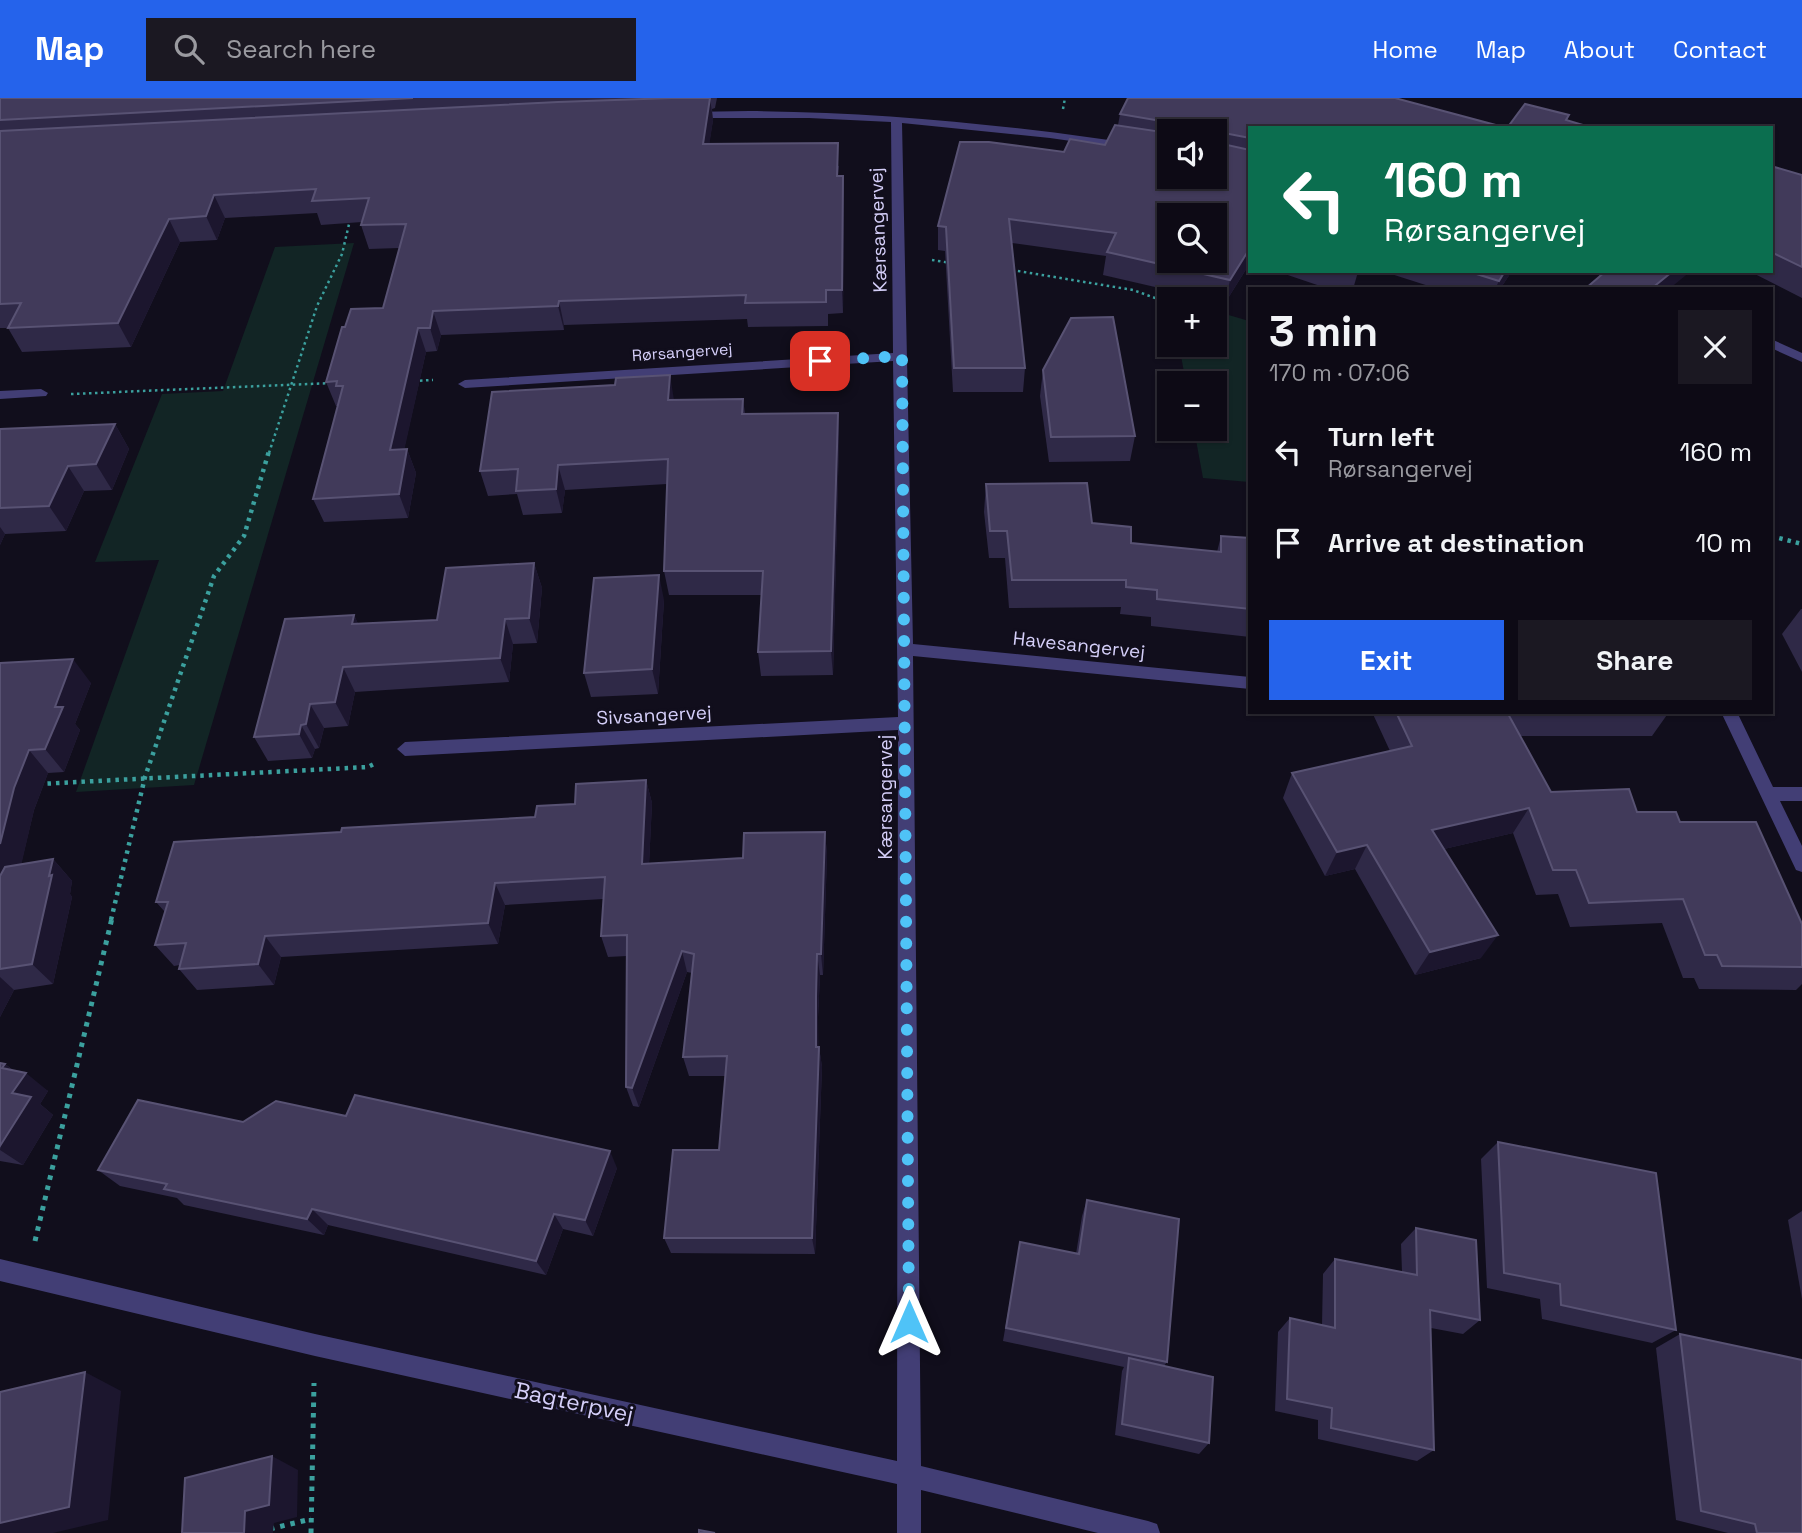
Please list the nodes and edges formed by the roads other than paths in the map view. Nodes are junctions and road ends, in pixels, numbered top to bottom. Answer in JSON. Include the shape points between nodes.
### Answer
{"nodes":[{"id":1,"x":669,"y":115,"type":"edge"},
{"id":2,"x":896,"y":118,"type":"junction"},
{"id":3,"x":1157,"y":150,"type":"edge"},
{"id":4,"x":1601,"y":273,"type":"edge"},
{"id":5,"x":1636,"y":287,"type":"edge"},
{"id":6,"x":1773,"y":344,"type":"edge"},
{"id":7,"x":902,"y":356,"type":"junction"},
{"id":8,"x":1802,"y":358,"type":"edge"},
{"id":9,"x":465,"y":384,"type":"road end"},
{"id":10,"x":41,"y":393,"type":"road end"},
{"id":11,"x":0,"y":395,"type":"edge"},
{"id":12,"x":905,"y":649,"type":"junction"},
{"id":13,"x":1248,"y":683,"type":"edge"},
{"id":14,"x":1730,"y":714,"type":"edge"},
{"id":15,"x":906,"y":723,"type":"junction"},
{"id":16,"x":405,"y":749,"type":"road end"},
{"id":17,"x":1767,"y":794,"type":"junction"},
{"id":18,"x":1802,"y":794,"type":"edge"},
{"id":19,"x":1802,"y":865,"type":"edge"},
{"id":20,"x":0,"y":1270,"type":"edge"},
{"id":21,"x":908,"y":1475,"type":"junction"},
{"id":22,"x":909,"y":1533,"type":"edge"},
{"id":23,"x":1148,"y":1533,"type":"edge"}],
"edges":[{"from":1,"to":2,"type":"street"},
{"from":2,"to":3,"type":"street","via":[[1056,133]]},
{"from":2,"to":7,"type":"street","name":"Kærsangervej"},
{"from":4,"to":5,"type":"street"},
{"from":6,"to":8,"type":"street"},
{"from":7,"to":9,"type":"street","name":"Rørsangervej"},
{"from":7,"to":12,"type":"street","name":"Kærsangervej"},
{"from":10,"to":11,"type":"street"},
{"from":12,"to":13,"type":"street","name":"Havesangervej"},
{"from":12,"to":15,"type":"street","name":"Kærsangervej"},
{"from":14,"to":17,"type":"street"},
{"from":15,"to":16,"type":"street","name":"Sivsangervej"},
{"from":15,"to":21,"type":"street","name":"Kærsangervej"},
{"from":17,"to":18,"type":"street"},
{"from":17,"to":19,"type":"street"},
{"from":20,"to":21,"type":"street","name":"Bagterpvej","via":[[315,1346]]},
{"from":21,"to":22,"type":"street","name":"Kærsangervej"},
{"from":21,"to":23,"type":"street","name":"Bagterpvej"}]}
